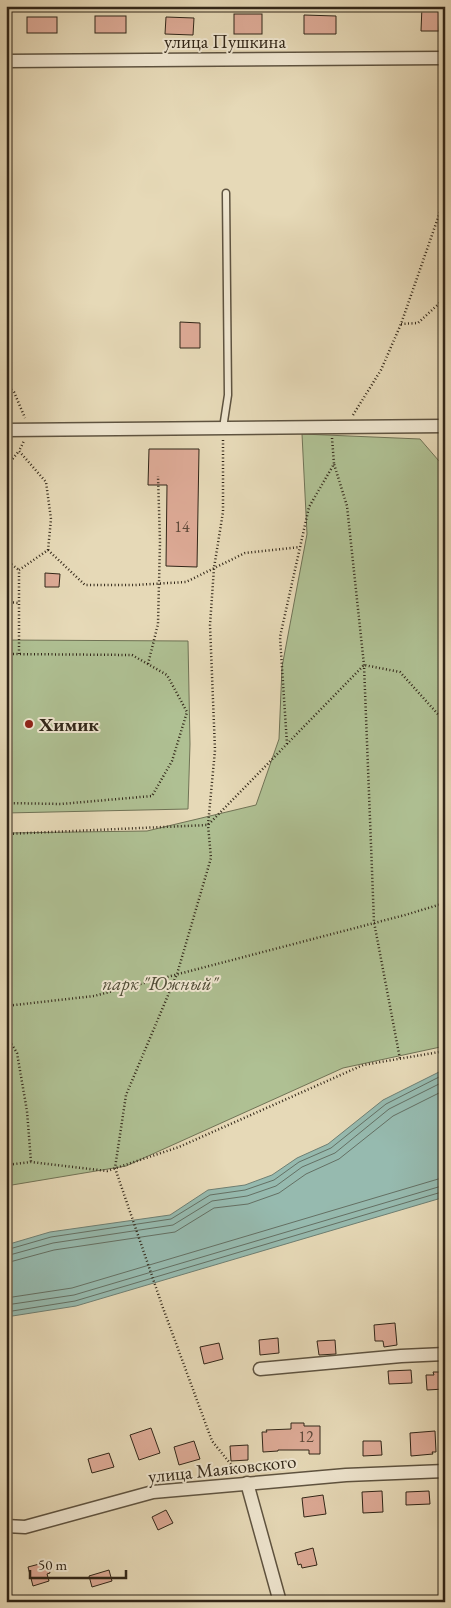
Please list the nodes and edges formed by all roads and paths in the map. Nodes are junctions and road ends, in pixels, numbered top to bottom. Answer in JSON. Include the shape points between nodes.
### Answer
{"nodes":[{"id":1,"x":445,"y":58,"type":"edge"},
{"id":2,"x":6,"y":61,"type":"edge"},
{"id":3,"x":226,"y":193,"type":"dead end"},
{"id":4,"x":445,"y":205,"type":"edge"},
{"id":5,"x":445,"y":298,"type":"edge"},
{"id":6,"x":401,"y":324,"type":"junction"},
{"id":7,"x":6,"y":385,"type":"edge"},
{"id":8,"x":445,"y":426,"type":"edge"},
{"id":9,"x":331,"y":427,"type":"junction"},
{"id":10,"x":346,"y":427,"type":"junction"},
{"id":11,"x":223,"y":428,"type":"junction"},
{"id":12,"x":6,"y":430,"type":"edge"},
{"id":13,"x":30,"y":430,"type":"junction"},
{"id":14,"x":19,"y":451,"type":"junction"},
{"id":15,"x":334,"y":464,"type":"junction"},
{"id":16,"x":6,"y":468,"type":"edge"},
{"id":17,"x":158,"y":476,"type":"dead end"},
{"id":18,"x":300,"y":547,"type":"junction"},
{"id":19,"x":48,"y":550,"type":"junction"},
{"id":20,"x":6,"y":560,"type":"edge"},
{"id":21,"x":214,"y":568,"type":"junction"},
{"id":22,"x":19,"y":570,"type":"junction"},
{"id":23,"x":158,"y":584,"type":"junction"},
{"id":24,"x":6,"y":602,"type":"edge"},
{"id":25,"x":19,"y":603,"type":"junction"},
{"id":26,"x":6,"y":654,"type":"edge"},
{"id":27,"x":19,"y":654,"type":"junction"},
{"id":28,"x":148,"y":664,"type":"junction"},
{"id":29,"x":364,"y":665,"type":"junction"},
{"id":30,"x":445,"y":722,"type":"edge"},
{"id":31,"x":287,"y":744,"type":"junction"},
{"id":32,"x":6,"y":803,"type":"edge"},
{"id":33,"x":208,"y":825,"type":"junction"},
{"id":34,"x":6,"y":834,"type":"edge"},
{"id":35,"x":445,"y":903,"type":"edge"},
{"id":36,"x":374,"y":922,"type":"junction"},
{"id":37,"x":177,"y":974,"type":"junction"},
{"id":38,"x":6,"y":1006,"type":"edge"},
{"id":39,"x":6,"y":1035,"type":"edge"},
{"id":40,"x":445,"y":1052,"type":"edge"},
{"id":41,"x":400,"y":1059,"type":"junction"},
{"id":42,"x":31,"y":1162,"type":"junction"},
{"id":43,"x":6,"y":1165,"type":"edge"},
{"id":44,"x":115,"y":1168,"type":"junction"},
{"id":45,"x":445,"y":1354,"type":"edge"},
{"id":46,"x":260,"y":1369,"type":"dead end"},
{"id":47,"x":445,"y":1471,"type":"edge"},
{"id":48,"x":247,"y":1483,"type":"junction"},
{"id":49,"x":6,"y":1526,"type":"edge"},
{"id":50,"x":280,"y":1602,"type":"edge"}],
"edges":[{"from":1,"to":2,"type":"street","name":"улица Пушкина"},
{"from":3,"to":11,"type":"lane","via":[[228,395]]},
{"from":4,"to":6,"type":"path"},
{"from":5,"to":6,"type":"path","via":[[418,323]]},
{"from":6,"to":10,"type":"path","via":[[381,370]]},
{"from":7,"to":13,"type":"path","via":[[14,392]]},
{"from":8,"to":10,"type":"street"},
{"from":9,"to":10,"type":"street"},
{"from":9,"to":11,"type":"street"},
{"from":9,"to":15,"type":"path"},
{"from":11,"to":13,"type":"street"},
{"from":11,"to":21,"type":"path","via":[[223,512]]},
{"from":12,"to":13,"type":"street"},
{"from":13,"to":14,"type":"path"},
{"from":14,"to":16,"type":"path"},
{"from":14,"to":19,"type":"path","via":[[46,482],[52,519]]},
{"from":15,"to":18,"type":"path","via":[[309,507]]},
{"from":15,"to":29,"type":"path","via":[[347,506]]},
{"from":17,"to":23,"type":"path"},
{"from":18,"to":21,"type":"path","via":[[245,553]]},
{"from":18,"to":31,"type":"path","via":[[280,637]]},
{"from":19,"to":22,"type":"path"},
{"from":19,"to":23,"type":"path","via":[[85,586]]},
{"from":20,"to":22,"type":"path"},
{"from":21,"to":23,"type":"path","via":[[186,582]]},
{"from":21,"to":33,"type":"path","via":[[210,625],[215,750]]},
{"from":22,"to":25,"type":"path"},
{"from":23,"to":28,"type":"path","via":[[158,624]]},
{"from":24,"to":25,"type":"path"},
{"from":25,"to":27,"type":"path"},
{"from":26,"to":27,"type":"path"},
{"from":27,"to":28,"type":"path","via":[[132,654]]},
{"from":28,"to":32,"type":"path","via":[[168,676],[187,712],[172,761],[152,796],[61,804]]},
{"from":29,"to":30,"type":"path","via":[[400,672]]},
{"from":29,"to":31,"type":"path"},
{"from":29,"to":36,"type":"path"},
{"from":31,"to":33,"type":"path"},
{"from":33,"to":34,"type":"path"},
{"from":33,"to":37,"type":"path","via":[[211,858]]},
{"from":35,"to":36,"type":"path"},
{"from":36,"to":37,"type":"path"},
{"from":36,"to":41,"type":"path"},
{"from":37,"to":38,"type":"path","via":[[94,996]]},
{"from":37,"to":44,"type":"path","via":[[126,1095]]},
{"from":39,"to":42,"type":"path","via":[[17,1053],[27,1111]]},
{"from":40,"to":41,"type":"path"},
{"from":41,"to":44,"type":"path","via":[[363,1065],[179,1147]]},
{"from":42,"to":43,"type":"path"},
{"from":42,"to":44,"type":"path","via":[[107,1171]]},
{"from":44,"to":48,"type":"path","via":[[212,1440]]},
{"from":45,"to":46,"type":"street"},
{"from":47,"to":48,"type":"street","name":"улица Маяковского"},
{"from":48,"to":49,"type":"street","name":"улица Маяковского","via":[[153,1492],[25,1527]]},
{"from":48,"to":50,"type":"street"}]}
